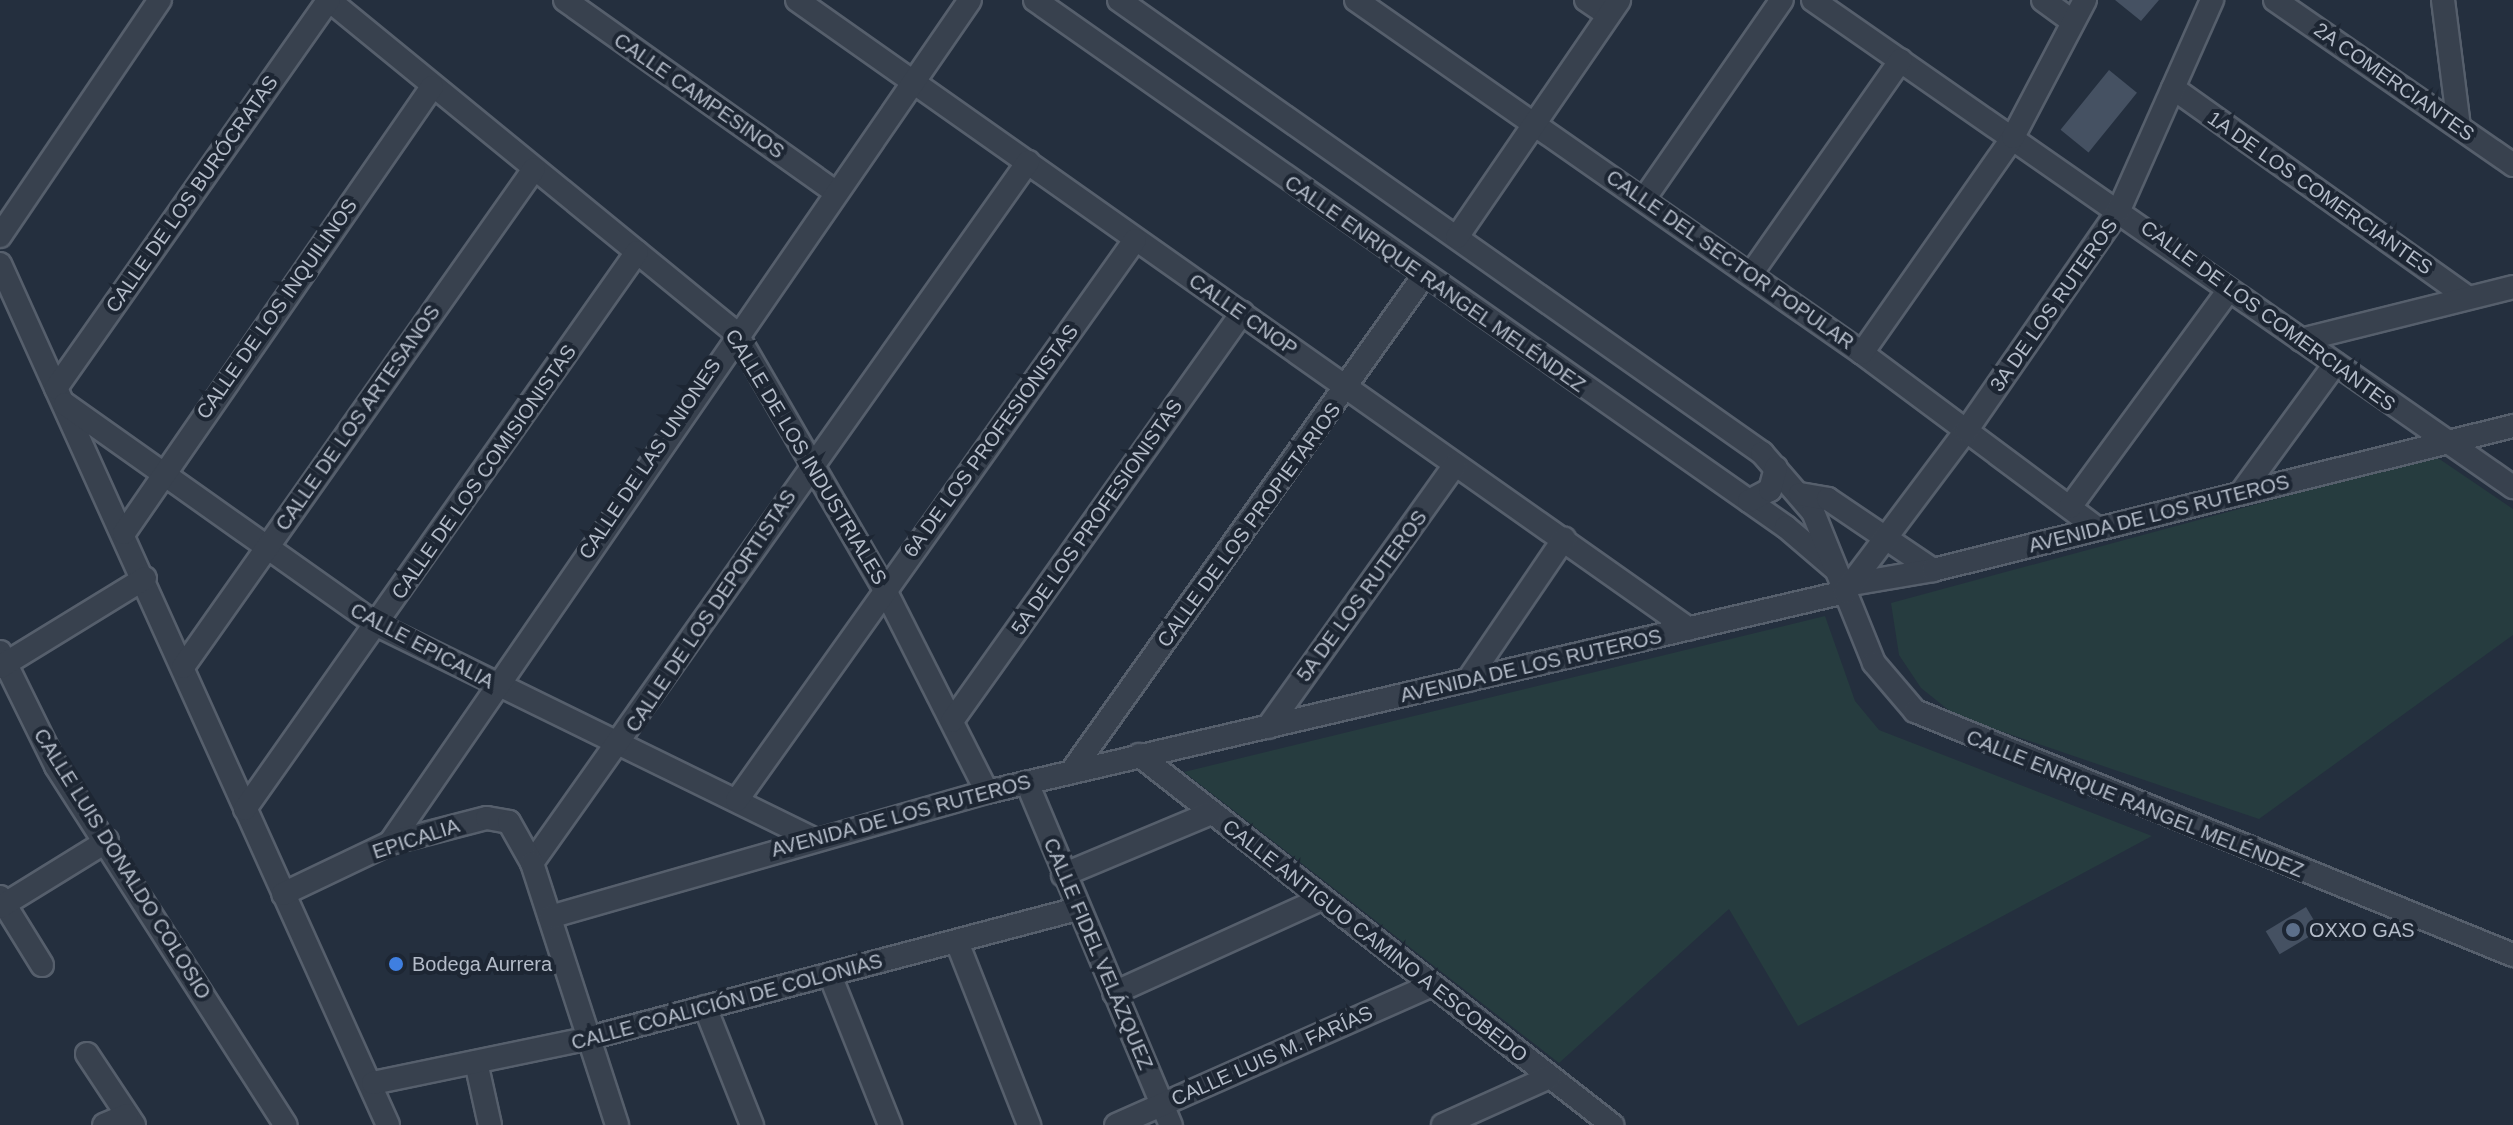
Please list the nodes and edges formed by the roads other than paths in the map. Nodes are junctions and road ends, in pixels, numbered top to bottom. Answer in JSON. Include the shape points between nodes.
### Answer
{"nodes":[{"id":1,"x":160,"y":0,"type":"edge"},
{"id":2,"x":329,"y":0,"type":"edge"},
{"id":3,"x":565,"y":0,"type":"edge"},
{"id":4,"x":797,"y":0,"type":"edge"},
{"id":5,"x":970,"y":0,"type":"edge"},
{"id":6,"x":1035,"y":0,"type":"edge"},
{"id":7,"x":1119,"y":0,"type":"edge"},
{"id":8,"x":1356,"y":0,"type":"edge"},
{"id":9,"x":1586,"y":0,"type":"edge"},
{"id":10,"x":1782,"y":0,"type":"edge"},
{"id":11,"x":1813,"y":0,"type":"edge"},
{"id":12,"x":2043,"y":0,"type":"edge"},
{"id":13,"x":2085,"y":0,"type":"edge"},
{"id":14,"x":2212,"y":0,"type":"edge"},
{"id":15,"x":2275,"y":0,"type":"edge"},
{"id":16,"x":2443,"y":0,"type":"edge"},
{"id":17,"x":1613,"y":8,"type":"edge"},
{"id":18,"x":2073,"y":22,"type":"junction"},
{"id":19,"x":1901,"y":60,"type":"junction"},
{"id":20,"x":912,"y":81,"type":"junction"},
{"id":21,"x":432,"y":87,"type":"junction"},
{"id":22,"x":2173,"y":88,"type":"junction"},
{"id":23,"x":1534,"y":124,"type":"junction"},
{"id":24,"x":2459,"y":126,"type":"junction"},
{"id":25,"x":2013,"y":137,"type":"junction"},
{"id":26,"x":1028,"y":162,"type":"junction"},
{"id":27,"x":2513,"y":165,"type":"edge"},
{"id":28,"x":534,"y":169,"type":"junction"},
{"id":29,"x":834,"y":191,"type":"junction"},
{"id":30,"x":1644,"y":199,"type":"junction"},
{"id":31,"x":2119,"y":210,"type":"junction"},
{"id":32,"x":0,"y":236,"type":"edge"},
{"id":33,"x":1457,"y":237,"type":"junction"},
{"id":34,"x":1135,"y":240,"type":"junction"},
{"id":35,"x":637,"y":252,"type":"junction"},
{"id":36,"x":0,"y":264,"type":"edge"},
{"id":37,"x":1751,"y":274,"type":"junction"},
{"id":38,"x":1423,"y":277,"type":"junction"},
{"id":39,"x":2513,"y":287,"type":"edge"},
{"id":40,"x":2229,"y":290,"type":"junction"},
{"id":41,"x":2468,"y":298,"type":"junction"},
{"id":42,"x":1242,"y":313,"type":"junction"},
{"id":43,"x":736,"y":333,"type":"junction"},
{"id":44,"x":2301,"y":340,"type":"junction"},
{"id":45,"x":1862,"y":353,"type":"junction"},
{"id":46,"x":2335,"y":364,"type":"junction"},
{"id":47,"x":1347,"y":389,"type":"junction"},
{"id":48,"x":59,"y":395,"type":"junction"},
{"id":49,"x":2513,"y":426,"type":"edge"},
{"id":50,"x":1966,"y":431,"type":"junction"},
{"id":51,"x":2445,"y":443,"type":"junction"},
{"id":52,"x":812,"y":463,"type":"junction"},
{"id":53,"x":1455,"y":465,"type":"junction"},
{"id":54,"x":1776,"y":468,"type":"junction"},
{"id":55,"x":161,"y":474,"type":"junction"},
{"id":56,"x":2513,"y":487,"type":"edge"},
{"id":57,"x":2241,"y":493,"type":"junction"},
{"id":58,"x":1800,"y":494,"type":"junction"},
{"id":59,"x":1749,"y":501,"type":"junction"},
{"id":60,"x":2070,"y":507,"type":"junction"},
{"id":61,"x":2098,"y":529,"type":"junction"},
{"id":62,"x":124,"y":533,"type":"junction"},
{"id":63,"x":1887,"y":537,"type":"junction"},
{"id":64,"x":1564,"y":539,"type":"junction"},
{"id":65,"x":265,"y":550,"type":"junction"},
{"id":66,"x":1834,"y":568,"type":"junction"},
{"id":67,"x":1933,"y":570,"type":"junction"},
{"id":68,"x":145,"y":578,"type":"junction"},
{"id":69,"x":1848,"y":588,"type":"junction"},
{"id":70,"x":885,"y":590,"type":"junction"},
{"id":71,"x":377,"y":625,"type":"junction"},
{"id":72,"x":1689,"y":629,"type":"junction"},
{"id":73,"x":2,"y":661,"type":"edge"},
{"id":74,"x":183,"y":667,"type":"junction"},
{"id":75,"x":1468,"y":680,"type":"junction"},
{"id":76,"x":497,"y":686,"type":"junction"},
{"id":77,"x":952,"y":721,"type":"junction"},
{"id":78,"x":1268,"y":727,"type":"junction"},
{"id":79,"x":622,"y":742,"type":"junction"},
{"id":80,"x":1139,"y":755,"type":"junction"},
{"id":81,"x":1072,"y":771,"type":"junction"},
{"id":82,"x":1027,"y":783,"type":"junction"},
{"id":83,"x":987,"y":792,"type":"junction"},
{"id":84,"x":737,"y":800,"type":"junction"},
{"id":85,"x":245,"y":809,"type":"junction"},
{"id":86,"x":1211,"y":813,"type":"junction"},
{"id":87,"x":812,"y":838,"type":"junction"},
{"id":88,"x":107,"y":841,"type":"junction"},
{"id":89,"x":390,"y":843,"type":"junction"},
{"id":90,"x":532,"y":863,"type":"junction"},
{"id":91,"x":1063,"y":875,"type":"junction"},
{"id":92,"x":283,"y":894,"type":"junction"},
{"id":93,"x":1319,"y":900,"type":"junction"},
{"id":94,"x":2,"y":903,"type":"edge"},
{"id":95,"x":1077,"y":909,"type":"junction"},
{"id":96,"x":550,"y":917,"type":"junction"},
{"id":97,"x":957,"y":942,"type":"junction"},
{"id":98,"x":2513,"y":955,"type":"edge"},
{"id":99,"x":42,"y":965,"type":"dead end"},
{"id":100,"x":830,"y":975,"type":"junction"},
{"id":101,"x":1428,"y":987,"type":"junction"},
{"id":102,"x":1114,"y":993,"type":"junction"},
{"id":103,"x":705,"y":1007,"type":"junction"},
{"id":104,"x":585,"y":1039,"type":"junction"},
{"id":105,"x":87,"y":1054,"type":"dead end"},
{"id":106,"x":476,"y":1062,"type":"junction"},
{"id":107,"x":1550,"y":1077,"type":"junction"},
{"id":108,"x":373,"y":1083,"type":"junction"},
{"id":109,"x":1167,"y":1115,"type":"edge"},
{"id":110,"x":130,"y":1120,"type":"edge"},
{"id":111,"x":104,"y":1125,"type":"edge"},
{"id":112,"x":286,"y":1125,"type":"edge"},
{"id":113,"x":388,"y":1125,"type":"edge"},
{"id":114,"x":490,"y":1125,"type":"edge"},
{"id":115,"x":617,"y":1125,"type":"edge"},
{"id":116,"x":752,"y":1125,"type":"edge"},
{"id":117,"x":890,"y":1125,"type":"edge"},
{"id":118,"x":1029,"y":1125,"type":"edge"},
{"id":119,"x":1116,"y":1125,"type":"edge"},
{"id":120,"x":1443,"y":1125,"type":"edge"},
{"id":121,"x":1612,"y":1125,"type":"edge"}],
"edges":[{"from":1,"to":32,"type":"street"},
{"from":2,"to":21,"type":"street","name":"CALLE DE LOS INDUSTRIALES"},
{"from":2,"to":48,"type":"street","name":"CALLE DE LOS BURÓCRATAS"},
{"from":3,"to":29,"type":"street","name":"CALLE CAMPESINOS"},
{"from":4,"to":20,"type":"street","name":"CALLE CNOP"},
{"from":5,"to":20,"type":"street","name":"CALLE DE LAS UNIONES"},
{"from":6,"to":38,"type":"street","name":"CALLE ENRIQUE RANGEL MELÉNDEZ"},
{"from":7,"to":33,"type":"street","name":"CALLE ENRIQUE RANGEL MELÉNDEZ"},
{"from":8,"to":23,"type":"street","name":"CALLE DEL SECTOR POPULAR"},
{"from":9,"to":17,"type":"street"},
{"from":10,"to":30,"type":"street"},
{"from":11,"to":19,"type":"street","name":"CALLE DE LOS COMERCIANTES"},
{"from":12,"to":18,"type":"street"},
{"from":13,"to":18,"type":"street"},
{"from":14,"to":22,"type":"street","name":"3A DE LOS RUTEROS"},
{"from":15,"to":24,"type":"street","name":"2A COMERCIANTES"},
{"from":16,"to":24,"type":"street"},
{"from":17,"to":23,"type":"street"},
{"from":18,"to":25,"type":"street"},
{"from":19,"to":25,"type":"street","name":"CALLE DE LOS COMERCIANTES"},
{"from":19,"to":37,"type":"street"},
{"from":20,"to":26,"type":"street","name":"CALLE CNOP"},
{"from":20,"to":29,"type":"street","name":"CALLE DE LAS UNIONES"},
{"from":21,"to":28,"type":"street","name":"CALLE DE LOS INDUSTRIALES"},
{"from":21,"to":55,"type":"street","name":"CALLE DE LOS INQUILINOS"},
{"from":22,"to":31,"type":"street","name":"3A DE LOS RUTEROS"},
{"from":22,"to":41,"type":"street","name":"1A DE LOS COMERCIANTES"},
{"from":23,"to":30,"type":"street","name":"CALLE DEL SECTOR POPULAR"},
{"from":23,"to":33,"type":"street"},
{"from":24,"to":27,"type":"street","name":"2A COMERCIANTES"},
{"from":25,"to":31,"type":"street","name":"CALLE DE LOS COMERCIANTES"},
{"from":25,"to":45,"type":"street"},
{"from":26,"to":34,"type":"street","name":"CALLE CNOP"},
{"from":26,"to":52,"type":"street","name":"CALLE DE LOS DEPORTISTAS"},
{"from":28,"to":35,"type":"street","name":"CALLE DE LOS INDUSTRIALES"},
{"from":28,"to":65,"type":"street","name":"CALLE DE LOS ARTESANOS"},
{"from":29,"to":43,"type":"street","name":"CALLE DE LAS UNIONES"},
{"from":30,"to":37,"type":"street","name":"CALLE DEL SECTOR POPULAR"},
{"from":31,"to":40,"type":"street","name":"CALLE DE LOS COMERCIANTES"},
{"from":31,"to":50,"type":"street","name":"3A DE LOS RUTEROS"},
{"from":33,"to":54,"type":"street","name":"CALLE ENRIQUE RANGEL MELÉNDEZ"},
{"from":34,"to":42,"type":"street","name":"CALLE CNOP"},
{"from":34,"to":70,"type":"street","name":"6A DE LOS PROFESIONISTAS"},
{"from":35,"to":43,"type":"street","name":"CALLE DE LOS INDUSTRIALES"},
{"from":35,"to":71,"type":"street","name":"CALLE DE LOS COMISIONISTAS"},
{"from":36,"to":48,"type":"street","name":"CALLE EPICALIA"},
{"from":37,"to":45,"type":"street","name":"CALLE DEL SECTOR POPULAR"},
{"from":38,"to":47,"type":"street","name":"CALLE DE LOS PROPIETARIOS"},
{"from":38,"to":59,"type":"street","name":"CALLE ENRIQUE RANGEL MELÉNDEZ"},
{"from":39,"to":41,"type":"street"},
{"from":40,"to":44,"type":"street","name":"CALLE DE LOS COMERCIANTES"},
{"from":40,"to":60,"type":"street"},
{"from":41,"to":44,"type":"street"},
{"from":42,"to":47,"type":"street","name":"CALLE CNOP"},
{"from":42,"to":77,"type":"street","name":"5A DE LOS PROFESIONISTAS"},
{"from":43,"to":52,"type":"street","name":"CALLE DE LOS INDUSTRIALES"},
{"from":43,"to":76,"type":"street","name":"CALLE DE LAS UNIONES"},
{"from":44,"to":46,"type":"street","name":"CALLE DE LOS COMERCIANTES"},
{"from":45,"to":50,"type":"street","name":"CALLE DEL SECTOR POPULAR"},
{"from":46,"to":51,"type":"street","name":"CALLE DE LOS COMERCIANTES"},
{"from":46,"to":57,"type":"street"},
{"from":47,"to":53,"type":"street","name":"CALLE CNOP"},
{"from":47,"to":81,"type":"street","name":"CALLE DE LOS PROPIETARIOS"},
{"from":48,"to":55,"type":"street","name":"CALLE EPICALIA"},
{"from":48,"to":62,"type":"street","name":"CALLE EPICALIA"},
{"from":49,"to":51,"type":"street","name":"AVENIDA DE LOS RUTEROS"},
{"from":50,"to":60,"type":"street","name":"CALLE DEL SECTOR POPULAR"},
{"from":50,"to":63,"type":"street","name":"3A DE LOS RUTEROS"},
{"from":51,"to":56,"type":"street","name":"CALLE DE LOS COMERCIANTES"},
{"from":51,"to":57,"type":"street","name":"AVENIDA DE LOS RUTEROS"},
{"from":52,"to":70,"type":"street","name":"CALLE DE LOS INDUSTRIALES"},
{"from":52,"to":79,"type":"street","name":"CALLE DE LOS DEPORTISTAS"},
{"from":53,"to":64,"type":"street","name":"CALLE CNOP"},
{"from":53,"to":78,"type":"street","name":"5A DE LOS RUTEROS"},
{"from":54,"to":58,"type":"street","name":"CALLE ENRIQUE RANGEL MELÉNDEZ"},
{"from":54,"to":59,"type":"street","via":[[1770,490]]},
{"from":55,"to":62,"type":"street","name":"CALLE DE LOS INQUILINOS"},
{"from":55,"to":65,"type":"street","name":"CALLE EPICALIA"},
{"from":57,"to":61,"type":"street","name":"AVENIDA DE LOS RUTEROS"},
{"from":58,"to":63,"type":"street","via":[[1828,499]]},
{"from":58,"to":66,"type":"street","name":"CALLE ENRIQUE RANGEL MELÉNDEZ","via":[[1825,535]]},
{"from":59,"to":66,"type":"street","name":"CALLE ENRIQUE RANGEL MELÉNDEZ"},
{"from":60,"to":61,"type":"street","name":"CALLE DEL SECTOR POPULAR"},
{"from":61,"to":67,"type":"street","name":"AVENIDA DE LOS RUTEROS"},
{"from":62,"to":68,"type":"street","name":"CALLE EPICALIA"},
{"from":63,"to":67,"type":"street"},
{"from":63,"to":69,"type":"street","name":"3A DE LOS RUTEROS"},
{"from":64,"to":72,"type":"street","name":"CALLE CNOP"},
{"from":64,"to":75,"type":"street"},
{"from":65,"to":71,"type":"street","name":"CALLE EPICALIA"},
{"from":65,"to":74,"type":"street","name":"CALLE DE LOS ARTESANOS"},
{"from":66,"to":69,"type":"street","name":"CALLE ENRIQUE RANGEL MELÉNDEZ"},
{"from":67,"to":69,"type":"street","name":"AVENIDA DE LOS RUTEROS"},
{"from":68,"to":73,"type":"street"},
{"from":68,"to":74,"type":"street","name":"CALLE EPICALIA"},
{"from":69,"to":72,"type":"street","name":"AVENIDA DE LOS RUTEROS"},
{"from":69,"to":98,"type":"street","name":"CALLE ENRIQUE RANGEL MELÉNDEZ","via":[[1882,678],[1896,697],[1932,722]]},
{"from":70,"to":77,"type":"street","name":"CALLE DE LOS INDUSTRIALES"},
{"from":70,"to":84,"type":"street","name":"6A DE LOS PROFESIONISTAS"},
{"from":71,"to":76,"type":"street","name":"CALLE EPICALIA"},
{"from":71,"to":85,"type":"street","name":"CALLE DE LOS COMISIONISTAS"},
{"from":72,"to":75,"type":"street","name":"AVENIDA DE LOS RUTEROS"},
{"from":73,"to":88,"type":"street","name":"CALLE LUIS DONALDO COLOSIO","via":[[56,766]]},
{"from":74,"to":85,"type":"street","name":"CALLE EPICALIA"},
{"from":75,"to":78,"type":"street","name":"AVENIDA DE LOS RUTEROS"},
{"from":76,"to":79,"type":"street","name":"CALLE EPICALIA"},
{"from":76,"to":89,"type":"street","name":"CALLE DE LAS UNIONES"},
{"from":77,"to":83,"type":"street","name":"CALLE DE LOS INDUSTRIALES"},
{"from":78,"to":80,"type":"street","name":"AVENIDA DE LOS RUTEROS"},
{"from":79,"to":84,"type":"street","name":"CALLE EPICALIA"},
{"from":79,"to":90,"type":"street","name":"CALLE DE LOS DEPORTISTAS"},
{"from":80,"to":81,"type":"street","name":"AVENIDA DE LOS RUTEROS"},
{"from":80,"to":86,"type":"street","name":"CALLE ANTIGUO CAMINO A ESCOBEDO"},
{"from":81,"to":82,"type":"street","name":"AVENIDA DE LOS RUTEROS"},
{"from":82,"to":83,"type":"street","name":"AVENIDA DE LOS RUTEROS"},
{"from":82,"to":91,"type":"street","name":"CALLE FIDEL VELÁZQUEZ"},
{"from":83,"to":87,"type":"street","name":"AVENIDA DE LOS RUTEROS"},
{"from":84,"to":87,"type":"street","name":"CALLE EPICALIA"},
{"from":85,"to":92,"type":"street","name":"CALLE EPICALIA"},
{"from":86,"to":91,"type":"street"},
{"from":86,"to":93,"type":"street","name":"CALLE ANTIGUO CAMINO A ESCOBEDO"},
{"from":87,"to":96,"type":"street","name":"AVENIDA DE LOS RUTEROS"},
{"from":88,"to":94,"type":"street"},
{"from":88,"to":112,"type":"street","name":"CALLE LUIS DONALDO COLOSIO"},
{"from":89,"to":90,"type":"street","name":"EPICALIA","via":[[499,819],[515,828]]},
{"from":89,"to":92,"type":"street","name":"EPICALIA"},
{"from":90,"to":96,"type":"street","name":"EPICALIA"},
{"from":91,"to":95,"type":"street","name":"CALLE FIDEL VELÁZQUEZ"},
{"from":92,"to":108,"type":"street","name":"CALLE EPICALIA"},
{"from":93,"to":101,"type":"street","name":"CALLE ANTIGUO CAMINO A ESCOBEDO"},
{"from":93,"to":102,"type":"street"},
{"from":94,"to":99,"type":"street"},
{"from":95,"to":97,"type":"street","name":"CALLE COALICIÓN DE COLONIAS"},
{"from":95,"to":102,"type":"street","name":"CALLE FIDEL VELÁZQUEZ"},
{"from":96,"to":104,"type":"street","name":"EPICALIA"},
{"from":97,"to":100,"type":"street","name":"CALLE COALICIÓN DE COLONIAS"},
{"from":97,"to":118,"type":"street"},
{"from":100,"to":103,"type":"street","name":"CALLE COALICIÓN DE COLONIAS"},
{"from":100,"to":117,"type":"street"},
{"from":101,"to":107,"type":"street","name":"CALLE ANTIGUO CAMINO A ESCOBEDO"},
{"from":101,"to":109,"type":"street","name":"CALLE LUIS M. FARÍAS"},
{"from":102,"to":109,"type":"street","name":"CALLE FIDEL VELÁZQUEZ"},
{"from":103,"to":104,"type":"street","name":"CALLE COALICIÓN DE COLONIAS"},
{"from":103,"to":116,"type":"street"},
{"from":104,"to":106,"type":"street","name":"CALLE COALICIÓN DE COLONIAS"},
{"from":104,"to":115,"type":"street","name":"EPICALIA"},
{"from":105,"to":110,"type":"street"},
{"from":106,"to":108,"type":"street","name":"CALLE COALICIÓN DE COLONIAS"},
{"from":106,"to":114,"type":"street"},
{"from":107,"to":120,"type":"street"},
{"from":107,"to":121,"type":"street","name":"CALLE ANTIGUO CAMINO A ESCOBEDO"},
{"from":108,"to":113,"type":"street","name":"CALLE EPICALIA"},
{"from":109,"to":119,"type":"street","name":"CALLE LUIS M. FARÍAS"},
{"from":110,"to":111,"type":"street"}]}
